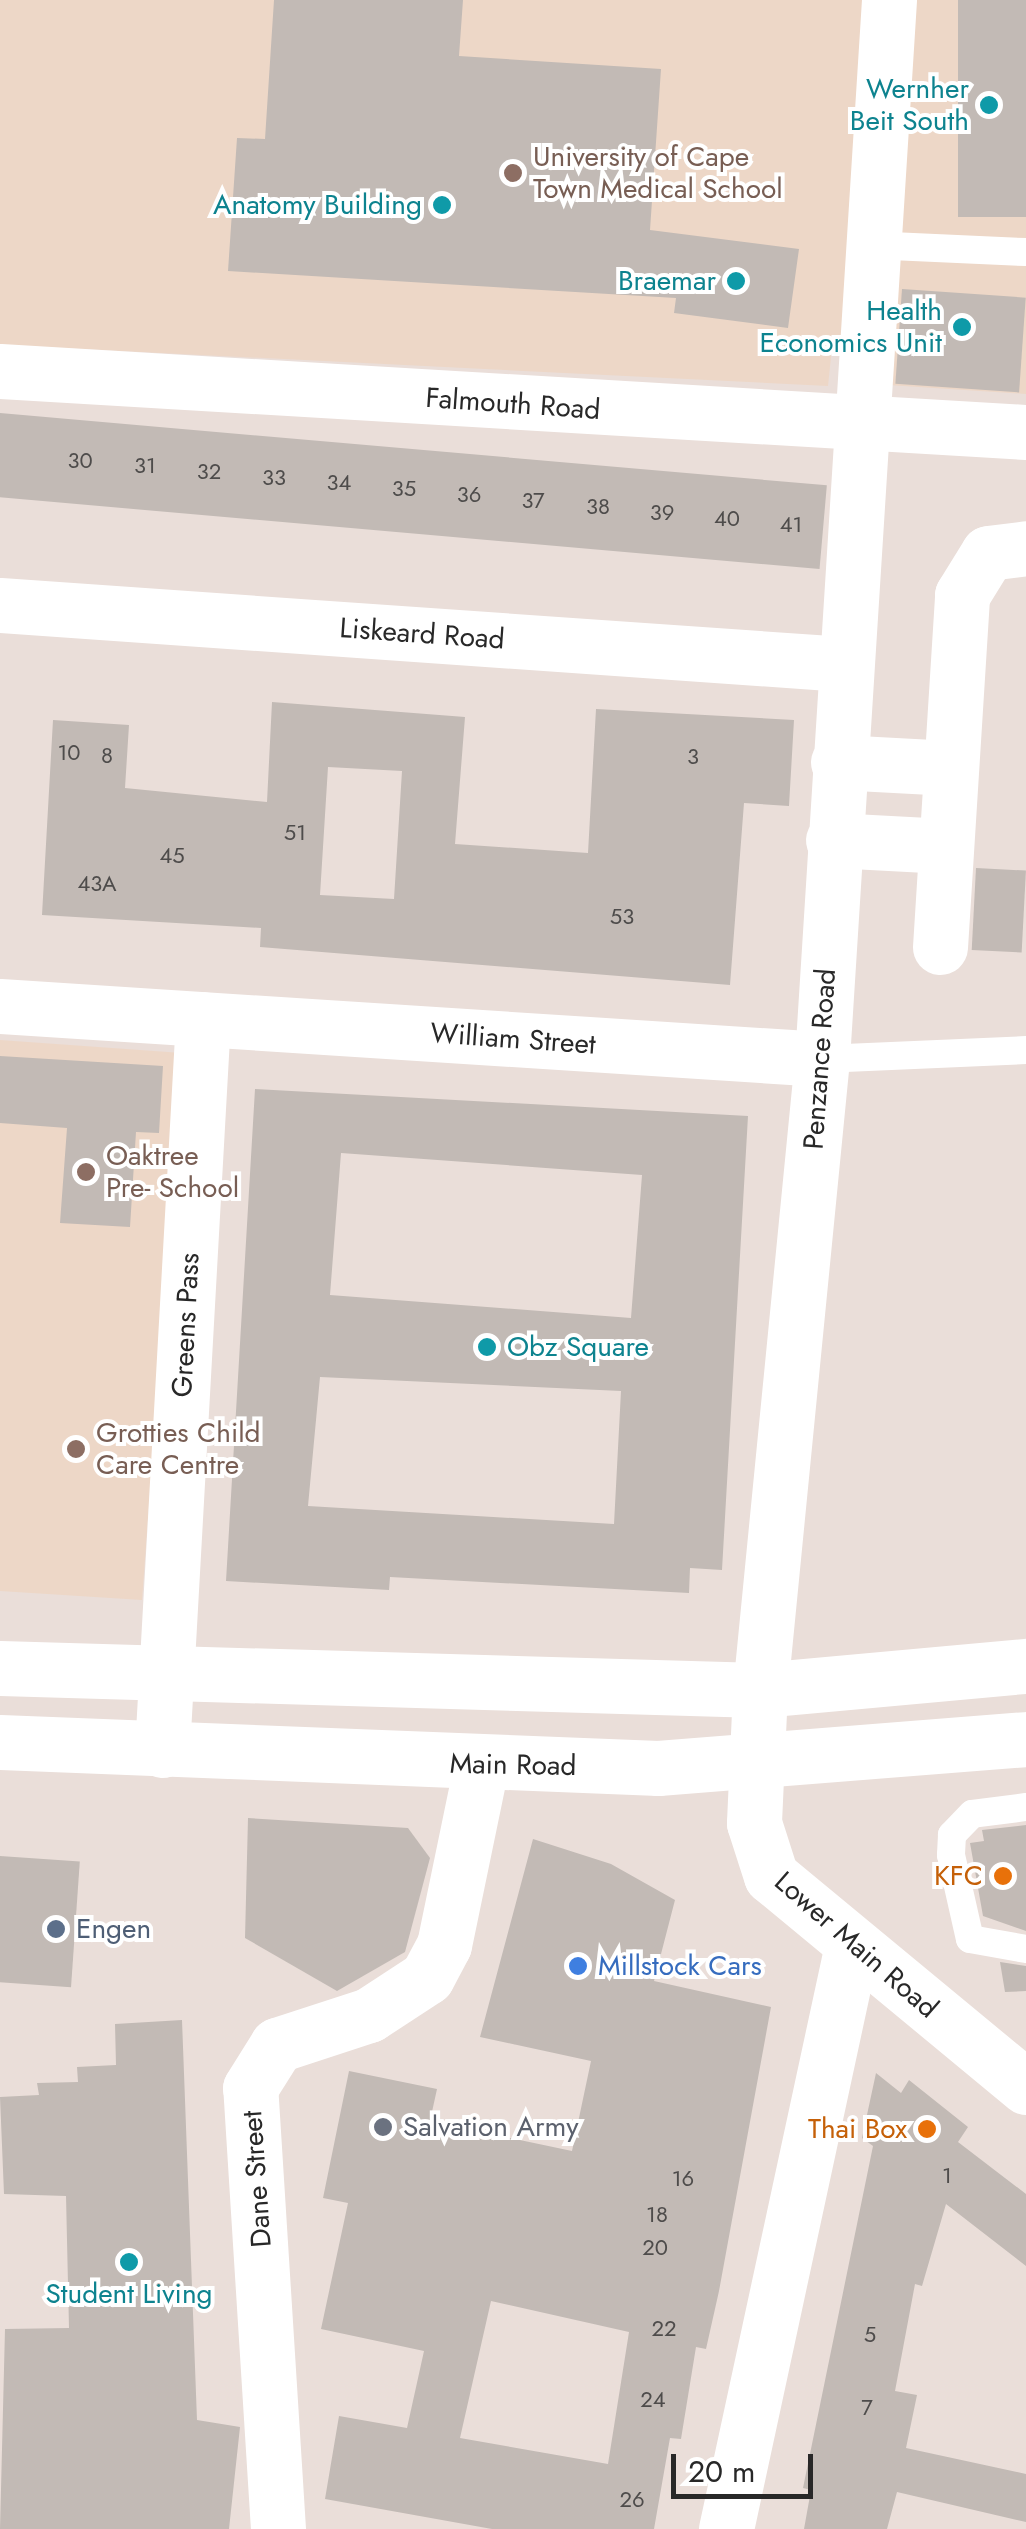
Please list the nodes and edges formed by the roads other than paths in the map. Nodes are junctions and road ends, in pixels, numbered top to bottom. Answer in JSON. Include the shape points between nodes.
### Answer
{"nodes":[{"id":1,"x":889,"y":0,"type":"edge"},
{"id":2,"x":868,"y":245,"type":"junction"},
{"id":3,"x":1026,"y":252,"type":"edge"},
{"id":4,"x":0,"y":371,"type":"edge"},
{"id":5,"x":858,"y":426,"type":"junction"},
{"id":6,"x":1026,"y":432,"type":"edge"},
{"id":7,"x":1026,"y":548,"type":"edge"},
{"id":8,"x":0,"y":606,"type":"edge"},
{"id":9,"x":844,"y":664,"type":"junction"},
{"id":10,"x":838,"y":762,"type":"junction"},
{"id":11,"x":950,"y":768,"type":"junction"},
{"id":12,"x":834,"y":840,"type":"junction"},
{"id":13,"x":946,"y":846,"type":"junction"},
{"id":14,"x":940,"y":947,"type":"dead end"},
{"id":15,"x":0,"y":1006,"type":"edge"},
{"id":16,"x":203,"y":1019,"type":"junction"},
{"id":17,"x":1026,"y":1050,"type":"edge"},
{"id":18,"x":822,"y":1059,"type":"junction"},
{"id":19,"x":1026,"y":1666,"type":"edge"},
{"id":20,"x":0,"y":1668,"type":"edge"},
{"id":21,"x":167,"y":1676,"type":"junction"},
{"id":22,"x":760,"y":1690,"type":"junction"},
{"id":23,"x":1026,"y":1739,"type":"edge"},
{"id":24,"x":0,"y":1742,"type":"edge"},
{"id":25,"x":162,"y":1750,"type":"junction"},
{"id":26,"x":480,"y":1766,"type":"junction"},
{"id":27,"x":752,"y":1767,"type":"junction"},
{"id":28,"x":1026,"y":1807,"type":"edge"},
{"id":29,"x":852,"y":1945,"type":"junction"},
{"id":30,"x":1026,"y":1949,"type":"edge"},
{"id":31,"x":1026,"y":2087,"type":"edge"},
{"id":32,"x":278,"y":2529,"type":"edge"},
{"id":33,"x":726,"y":2529,"type":"edge"}],
"edges":[{"from":1,"to":2,"type":"street","name":"Penzance Road"},
{"from":2,"to":3,"type":"lane"},
{"from":2,"to":5,"type":"street","name":"Penzance Road"},
{"from":4,"to":5,"type":"street","name":"Falmouth Road"},
{"from":5,"to":6,"type":"street","name":"Falmouth Road"},
{"from":5,"to":9,"type":"street","name":"Penzance Road"},
{"from":7,"to":11,"type":"street","via":[[988,553],[970,570]]},
{"from":8,"to":9,"type":"street","name":"Liskeard Road"},
{"from":9,"to":10,"type":"street","name":"Penzance Road"},
{"from":10,"to":11,"type":"street"},
{"from":10,"to":12,"type":"street","name":"Penzance Road"},
{"from":11,"to":13,"type":"street"},
{"from":12,"to":13,"type":"street"},
{"from":12,"to":18,"type":"street","name":"Penzance Road"},
{"from":13,"to":14,"type":"street"},
{"from":15,"to":16,"type":"street","name":"William Street"},
{"from":16,"to":18,"type":"street","name":"William Street"},
{"from":16,"to":21,"type":"street","name":"Greens Pass"},
{"from":17,"to":18,"type":"lane","name":"William Street"},
{"from":18,"to":22,"type":"street","name":"Penzance Road"},
{"from":19,"to":22,"type":"street"},
{"from":20,"to":21,"type":"street"},
{"from":21,"to":22,"type":"street"},
{"from":21,"to":25,"type":"street","name":"Greens Pass"},
{"from":22,"to":27,"type":"street","name":"Penzance Road"},
{"from":23,"to":27,"type":"street","name":"Main Road"},
{"from":24,"to":25,"type":"street","name":"Main Road"},
{"from":25,"to":26,"type":"street","name":"Main Road"},
{"from":26,"to":27,"type":"street","name":"Main Road"},
{"from":26,"to":32,"type":"street","name":"Dane Street","via":[[444,1945],[428,1977],[368,2016],[276,2045],[257,2064],[250,2088]]},
{"from":27,"to":29,"type":"street","name":"Lower Main Road","via":[[754,1822],[771,1876]]},
{"from":28,"to":30,"type":"lane","via":[[972,1814],[952,1835],[950,1855],[970,1939]]},
{"from":29,"to":31,"type":"street","name":"Lower Main Road"},
{"from":29,"to":33,"type":"street"}]}
